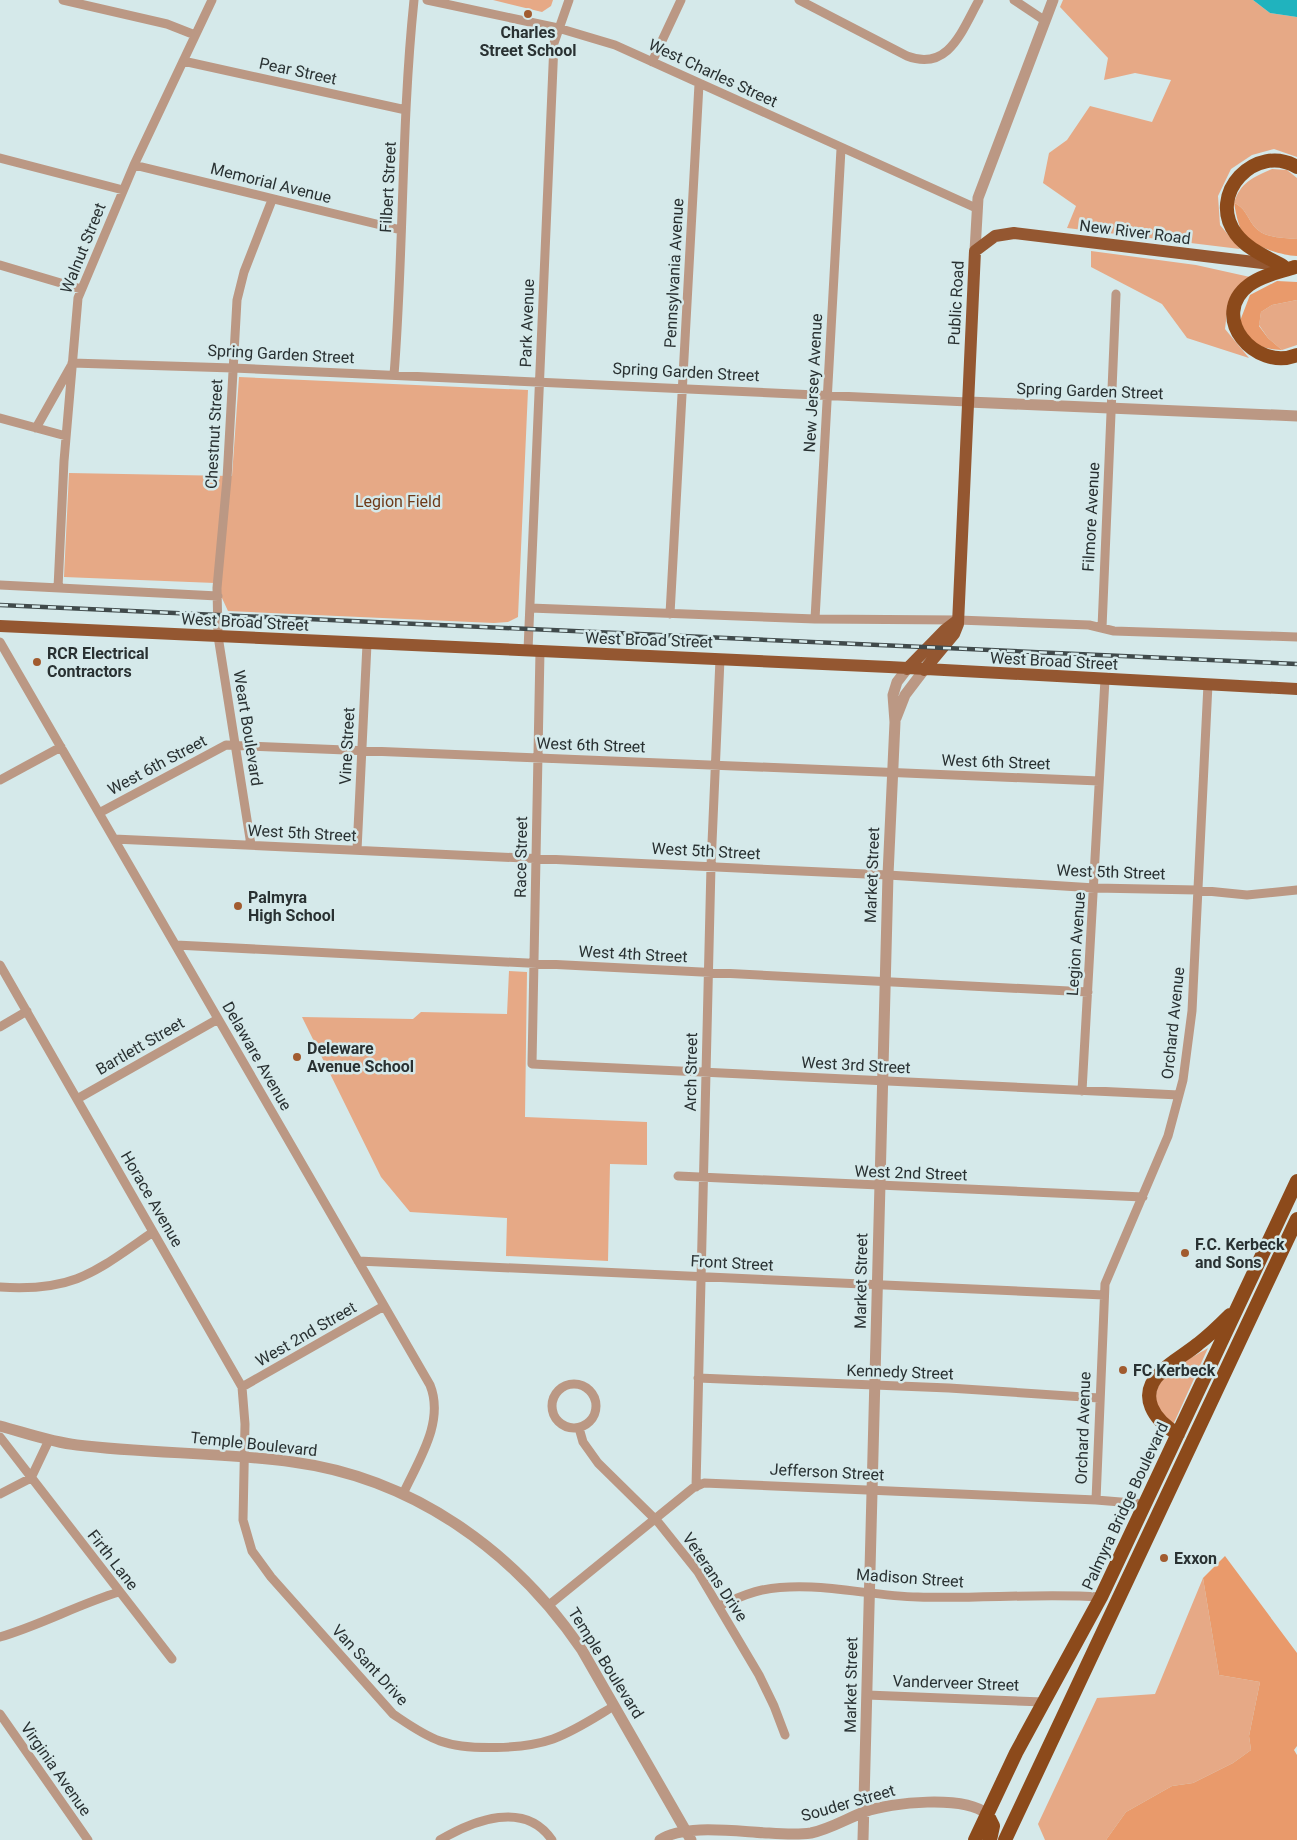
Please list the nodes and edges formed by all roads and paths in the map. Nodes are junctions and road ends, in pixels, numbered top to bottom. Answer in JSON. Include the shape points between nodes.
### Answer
{"nodes":[{"id":1,"x":63,"y":0,"type":"edge"},
{"id":2,"x":212,"y":0,"type":"edge"},
{"id":3,"x":414,"y":0,"type":"edge"},
{"id":4,"x":427,"y":0,"type":"edge"},
{"id":5,"x":569,"y":0,"type":"edge"},
{"id":6,"x":681,"y":0,"type":"edge"},
{"id":7,"x":800,"y":0,"type":"edge"},
{"id":8,"x":979,"y":0,"type":"edge"},
{"id":9,"x":1014,"y":0,"type":"edge"},
{"id":10,"x":1053,"y":0,"type":"edge"},
{"id":11,"x":1044,"y":20,"type":"junction"},
{"id":12,"x":558,"y":28,"type":"junction"},
{"id":13,"x":195,"y":35,"type":"junction"},
{"id":14,"x":183,"y":61,"type":"junction"},
{"id":15,"x":652,"y":62,"type":"junction"},
{"id":16,"x":699,"y":84,"type":"junction"},
{"id":17,"x":406,"y":110,"type":"junction"},
{"id":18,"x":841,"y":149,"type":"junction"},
{"id":19,"x":0,"y":158,"type":"edge"},
{"id":20,"x":134,"y":165,"type":"junction"},
{"id":21,"x":1297,"y":167,"type":"edge"},
{"id":22,"x":124,"y":190,"type":"junction"},
{"id":23,"x":272,"y":200,"type":"junction"},
{"id":24,"x":976,"y":208,"type":"junction"},
{"id":25,"x":401,"y":230,"type":"junction"},
{"id":26,"x":975,"y":251,"type":"junction"},
{"id":27,"x":0,"y":265,"type":"edge"},
{"id":28,"x":1292,"y":267,"type":"edge"},
{"id":29,"x":81,"y":289,"type":"junction"},
{"id":30,"x":1116,"y":294,"type":"dead end"},
{"id":31,"x":1297,"y":354,"type":"edge"},
{"id":32,"x":72,"y":363,"type":"junction"},
{"id":33,"x":233,"y":368,"type":"junction"},
{"id":34,"x":394,"y":375,"type":"junction"},
{"id":35,"x":539,"y":381,"type":"junction"},
{"id":36,"x":682,"y":388,"type":"junction"},
{"id":37,"x":827,"y":394,"type":"junction"},
{"id":38,"x":968,"y":402,"type":"junction"},
{"id":39,"x":1111,"y":408,"type":"junction"},
{"id":40,"x":1297,"y":416,"type":"edge"},
{"id":41,"x":0,"y":418,"type":"edge"},
{"id":42,"x":36,"y":428,"type":"junction"},
{"id":43,"x":66,"y":436,"type":"junction"},
{"id":44,"x":0,"y":585,"type":"edge"},
{"id":45,"x":58,"y":588,"type":"junction"},
{"id":46,"x":218,"y":596,"type":"junction"},
{"id":47,"x":530,"y":608,"type":"junction"},
{"id":48,"x":670,"y":614,"type":"junction"},
{"id":49,"x":219,"y":615,"type":"joint"},
{"id":50,"x":815,"y":619,"type":"junction"},
{"id":51,"x":958,"y":620,"type":"junction"},
{"id":52,"x":0,"y":626,"type":"edge"},
{"id":53,"x":1102,"y":628,"type":"junction"},
{"id":54,"x":218,"y":636,"type":"junction"},
{"id":55,"x":1297,"y":637,"type":"edge"},
{"id":56,"x":0,"y":642,"type":"edge"},
{"id":57,"x":367,"y":644,"type":"junction"},
{"id":58,"x":534,"y":651,"type":"junction"},
{"id":59,"x":720,"y":659,"type":"junction"},
{"id":60,"x":907,"y":669,"type":"junction"},
{"id":61,"x":924,"y":670,"type":"junction"},
{"id":62,"x":1105,"y":679,"type":"junction"},
{"id":63,"x":1208,"y":684,"type":"junction"},
{"id":64,"x":1297,"y":688,"type":"edge"},
{"id":65,"x":895,"y":722,"type":"junction"},
{"id":66,"x":236,"y":745,"type":"junction"},
{"id":67,"x":61,"y":747,"type":"junction"},
{"id":68,"x":362,"y":750,"type":"junction"},
{"id":69,"x":538,"y":758,"type":"junction"},
{"id":70,"x":717,"y":765,"type":"junction"},
{"id":71,"x":894,"y":773,"type":"junction"},
{"id":72,"x":0,"y":780,"type":"edge"},
{"id":73,"x":1099,"y":781,"type":"junction"},
{"id":74,"x":99,"y":813,"type":"junction"},
{"id":75,"x":114,"y":839,"type":"junction"},
{"id":76,"x":251,"y":845,"type":"junction"},
{"id":77,"x":357,"y":850,"type":"junction"},
{"id":78,"x":536,"y":858,"type":"junction"},
{"id":79,"x":711,"y":866,"type":"junction"},
{"id":80,"x":888,"y":874,"type":"junction"},
{"id":81,"x":1095,"y":888,"type":"junction"},
{"id":82,"x":1197,"y":890,"type":"junction"},
{"id":83,"x":1297,"y":890,"type":"edge"},
{"id":84,"x":176,"y":945,"type":"junction"},
{"id":85,"x":534,"y":964,"type":"junction"},
{"id":86,"x":0,"y":965,"type":"edge"},
{"id":87,"x":708,"y":973,"type":"junction"},
{"id":88,"x":885,"y":982,"type":"junction"},
{"id":89,"x":1088,"y":992,"type":"junction"},
{"id":90,"x":27,"y":1012,"type":"junction"},
{"id":91,"x":218,"y":1019,"type":"junction"},
{"id":92,"x":0,"y":1027,"type":"edge"},
{"id":93,"x":532,"y":1064,"type":"joint"},
{"id":94,"x":706,"y":1072,"type":"junction"},
{"id":95,"x":883,"y":1081,"type":"junction"},
{"id":96,"x":1082,"y":1091,"type":"junction"},
{"id":97,"x":1179,"y":1096,"type":"junction"},
{"id":98,"x":77,"y":1099,"type":"junction"},
{"id":99,"x":678,"y":1176,"type":"dead end"},
{"id":100,"x":703,"y":1178,"type":"junction"},
{"id":101,"x":1297,"y":1181,"type":"edge"},
{"id":102,"x":880,"y":1187,"type":"junction"},
{"id":103,"x":1143,"y":1197,"type":"junction"},
{"id":104,"x":1297,"y":1219,"type":"edge"},
{"id":105,"x":153,"y":1232,"type":"junction"},
{"id":106,"x":358,"y":1261,"type":"junction"},
{"id":107,"x":701,"y":1276,"type":"junction"},
{"id":108,"x":877,"y":1284,"type":"junction"},
{"id":109,"x":0,"y":1287,"type":"edge"},
{"id":110,"x":1104,"y":1295,"type":"junction"},
{"id":111,"x":384,"y":1306,"type":"junction"},
{"id":112,"x":1236,"y":1310,"type":"junction"},
{"id":113,"x":698,"y":1378,"type":"junction"},
{"id":114,"x":875,"y":1386,"type":"junction"},
{"id":115,"x":242,"y":1387,"type":"junction"},
{"id":116,"x":1099,"y":1398,"type":"junction"},
{"id":117,"x":0,"y":1426,"type":"edge"},
{"id":118,"x":579,"y":1428,"type":"junction"},
{"id":119,"x":1178,"y":1434,"type":"junction"},
{"id":120,"x":0,"y":1437,"type":"edge"},
{"id":121,"x":49,"y":1440,"type":"junction"},
{"id":122,"x":4,"y":1447,"type":"edge"},
{"id":123,"x":244,"y":1458,"type":"junction"},
{"id":124,"x":31,"y":1478,"type":"junction"},
{"id":125,"x":696,"y":1486,"type":"junction"},
{"id":126,"x":872,"y":1489,"type":"junction"},
{"id":127,"x":0,"y":1494,"type":"edge"},
{"id":128,"x":402,"y":1494,"type":"junction"},
{"id":129,"x":1096,"y":1500,"type":"junction"},
{"id":130,"x":1145,"y":1504,"type":"junction"},
{"id":131,"x":655,"y":1518,"type":"junction"},
{"id":132,"x":119,"y":1592,"type":"junction"},
{"id":133,"x":869,"y":1592,"type":"junction"},
{"id":134,"x":1101,"y":1597,"type":"junction"},
{"id":135,"x":550,"y":1605,"type":"junction"},
{"id":136,"x":719,"y":1606,"type":"junction"},
{"id":137,"x":1,"y":1638,"type":"edge"},
{"id":138,"x":172,"y":1660,"type":"dead end"},
{"id":139,"x":867,"y":1695,"type":"junction"},
{"id":140,"x":1044,"y":1702,"type":"junction"},
{"id":141,"x":614,"y":1706,"type":"junction"},
{"id":142,"x":0,"y":1714,"type":"edge"},
{"id":143,"x":785,"y":1735,"type":"dead end"},
{"id":144,"x":864,"y":1812,"type":"junction"},
{"id":145,"x":987,"y":1814,"type":"junction"},
{"id":146,"x":686,"y":1837,"type":"edge"},
{"id":147,"x":88,"y":1840,"type":"edge"},
{"id":148,"x":440,"y":1840,"type":"edge"},
{"id":149,"x":552,"y":1840,"type":"edge"},
{"id":150,"x":660,"y":1840,"type":"edge"},
{"id":151,"x":863,"y":1840,"type":"edge"},
{"id":152,"x":975,"y":1840,"type":"edge"},
{"id":153,"x":990,"y":1840,"type":"edge"},
{"id":154,"x":1005,"y":1840,"type":"edge"}],
"edges":[{"from":1,"to":13,"type":"street","via":[[167,24]]},
{"from":2,"to":13,"type":"street","name":"Walnut Street"},
{"from":3,"to":17,"type":"street","name":"Filbert Street"},
{"from":4,"to":12,"type":"street","name":"West Charles Street"},
{"from":5,"to":12,"type":"street","name":"Park Avenue"},
{"from":6,"to":15,"type":"street"},
{"from":7,"to":8,"type":"street","via":[[907,56],[925,60],[949,50]]},
{"from":9,"to":11,"type":"street"},
{"from":10,"to":11,"type":"street","name":"Public Road"},
{"from":11,"to":24,"type":"street","name":"Public Road"},
{"from":12,"to":15,"type":"street","name":"West Charles Street","via":[[606,41]]},
{"from":12,"to":35,"type":"street","name":"Park Avenue","via":[[554,43]]},
{"from":13,"to":14,"type":"street","name":"Walnut Street"},
{"from":14,"to":17,"type":"street","name":"Pear Street"},
{"from":14,"to":20,"type":"street","name":"Walnut Street"},
{"from":15,"to":16,"type":"street","name":"West Charles Street"},
{"from":16,"to":18,"type":"street","name":"West Charles Street"},
{"from":16,"to":36,"type":"street","name":"Pennsylvania Avenue"},
{"from":17,"to":25,"type":"street","name":"Filbert Street"},
{"from":18,"to":24,"type":"street","name":"West Charles Street"},
{"from":18,"to":37,"type":"street","name":"New Jersey Avenue"},
{"from":19,"to":22,"type":"street"},
{"from":20,"to":22,"type":"street","name":"Walnut Street"},
{"from":20,"to":23,"type":"street","name":"Memorial Avenue"},
{"from":21,"to":28,"type":"highway","via":[[1278,160],[1256,164],[1238,176],[1228,196],[1229,221],[1235,234],[1252,249]]},
{"from":22,"to":29,"type":"street","name":"Walnut Street"},
{"from":23,"to":25,"type":"street","name":"Memorial Avenue"},
{"from":23,"to":33,"type":"street","name":"Chestnut Street","via":[[240,286]]},
{"from":24,"to":26,"type":"street","name":"Public Road"},
{"from":25,"to":34,"type":"street","name":"Filbert Street"},
{"from":26,"to":28,"type":"main road","name":"New River Road","via":[[995,236],[1014,233]]},
{"from":26,"to":38,"type":"main road","name":"Public Road"},
{"from":27,"to":29,"type":"street"},
{"from":28,"to":31,"type":"highway","via":[[1250,284],[1241,293],[1233,312],[1237,332],[1251,349],[1264,356],[1280,358]]},
{"from":29,"to":32,"type":"street","name":"Walnut Street","via":[[75,314]]},
{"from":30,"to":39,"type":"street","name":"Filmore Avenue"},
{"from":32,"to":33,"type":"street","name":"Spring Garden Street"},
{"from":32,"to":42,"type":"street"},
{"from":32,"to":43,"type":"street","name":"Walnut Street"},
{"from":33,"to":34,"type":"street","name":"Spring Garden Street"},
{"from":33,"to":46,"type":"street","name":"Chestnut Street"},
{"from":34,"to":35,"type":"street","name":"Spring Garden Street"},
{"from":35,"to":36,"type":"street","name":"Spring Garden Street"},
{"from":35,"to":47,"type":"street","name":"Park Avenue"},
{"from":36,"to":37,"type":"street","name":"Spring Garden Street"},
{"from":36,"to":48,"type":"street","name":"Pennsylvania Avenue"},
{"from":37,"to":38,"type":"street","name":"Spring Garden Street"},
{"from":37,"to":50,"type":"street","name":"New Jersey Avenue"},
{"from":38,"to":39,"type":"street","name":"Spring Garden Street"},
{"from":38,"to":51,"type":"main road","name":"Public Road"},
{"from":39,"to":40,"type":"street","name":"Spring Garden Street"},
{"from":39,"to":53,"type":"street","name":"Filmore Avenue"},
{"from":41,"to":42,"type":"street"},
{"from":42,"to":43,"type":"street"},
{"from":43,"to":45,"type":"street","name":"Walnut Street"},
{"from":44,"to":45,"type":"street","name":"West Broad Street"},
{"from":45,"to":46,"type":"street","name":"West Broad Street"},
{"from":46,"to":49,"type":"street","name":"Chestnut Street"},
{"from":47,"to":48,"type":"street","name":"West Broad Street"},
{"from":47,"to":58,"type":"street","name":"Park Avenue"},
{"from":48,"to":50,"type":"street","name":"West Broad Street"},
{"from":49,"to":54,"type":"street","name":"Weart Boulevard"},
{"from":50,"to":51,"type":"street","name":"West Broad Street"},
{"from":51,"to":53,"type":"street","name":"West Broad Street"},
{"from":51,"to":60,"type":"main road"},
{"from":51,"to":61,"type":"main road","name":"Public Road","via":[[954,634]]},
{"from":52,"to":54,"type":"main road","name":"West Broad Street"},
{"from":53,"to":55,"type":"street","name":"West Broad Street"},
{"from":54,"to":57,"type":"main road","name":"West Broad Street"},
{"from":54,"to":66,"type":"street","name":"Weart Boulevard"},
{"from":56,"to":67,"type":"street","name":"Delaware Avenue"},
{"from":57,"to":58,"type":"main road","name":"West Broad Street"},
{"from":57,"to":68,"type":"street","name":"Vine Street"},
{"from":58,"to":59,"type":"main road","name":"West Broad Street"},
{"from":58,"to":69,"type":"street","name":"Race Street"},
{"from":59,"to":60,"type":"main road","name":"West Broad Street"},
{"from":59,"to":70,"type":"street","name":"Arch Street"},
{"from":60,"to":61,"type":"main road","name":"West Broad Street"},
{"from":60,"to":65,"type":"street","name":"Market Street","via":[[897,682],[893,695]]},
{"from":61,"to":62,"type":"main road","name":"West Broad Street"},
{"from":61,"to":65,"type":"street","name":"Market Street","via":[[905,695]]},
{"from":62,"to":63,"type":"main road","name":"West Broad Street"},
{"from":62,"to":73,"type":"street","name":"Legion Avenue"},
{"from":63,"to":64,"type":"main road","name":"West Broad Street"},
{"from":63,"to":82,"type":"street","name":"Orchard Avenue"},
{"from":65,"to":71,"type":"street","name":"Market Street"},
{"from":66,"to":68,"type":"street","name":"West 6th Street"},
{"from":66,"to":74,"type":"street","name":"West 6th Street","via":[[226,745]]},
{"from":66,"to":76,"type":"street","name":"Weart Boulevard"},
{"from":67,"to":72,"type":"street"},
{"from":67,"to":74,"type":"street","name":"Delaware Avenue"},
{"from":68,"to":69,"type":"street","name":"West 6th Street"},
{"from":68,"to":77,"type":"street","name":"Vine Street"},
{"from":69,"to":70,"type":"street","name":"West 6th Street"},
{"from":69,"to":78,"type":"street","name":"Race Street"},
{"from":70,"to":71,"type":"street","name":"West 6th Street"},
{"from":70,"to":79,"type":"street","name":"Arch Street"},
{"from":71,"to":73,"type":"street","name":"West 6th Street"},
{"from":71,"to":80,"type":"street","name":"Market Street"},
{"from":73,"to":81,"type":"street","name":"Legion Avenue"},
{"from":74,"to":75,"type":"street","name":"Delaware Avenue"},
{"from":75,"to":76,"type":"street","name":"West 5th Street"},
{"from":75,"to":84,"type":"street","name":"Delaware Avenue"},
{"from":76,"to":77,"type":"street","name":"West 5th Street"},
{"from":77,"to":78,"type":"street","name":"West 5th Street"},
{"from":78,"to":79,"type":"street","name":"West 5th Street"},
{"from":78,"to":85,"type":"street","name":"Race Street"},
{"from":79,"to":80,"type":"street","name":"West 5th Street"},
{"from":79,"to":87,"type":"street","name":"Arch Street"},
{"from":80,"to":81,"type":"street","name":"West 5th Street"},
{"from":80,"to":88,"type":"street","name":"Market Street"},
{"from":81,"to":82,"type":"street","name":"West 5th Street"},
{"from":81,"to":89,"type":"street","name":"Legion Avenue"},
{"from":82,"to":83,"type":"street","name":"West 5th Street","via":[[1247,895]]},
{"from":82,"to":97,"type":"street","name":"Orchard Avenue","via":[[1192,1011],[1187,1061]]},
{"from":84,"to":85,"type":"street","name":"West 4th Street"},
{"from":84,"to":91,"type":"street","name":"Delaware Avenue"},
{"from":85,"to":87,"type":"street","name":"West 4th Street"},
{"from":85,"to":93,"type":"street","name":"Race Street"},
{"from":86,"to":90,"type":"street","name":"Horace Avenue"},
{"from":87,"to":88,"type":"street","name":"West 4th Street"},
{"from":87,"to":94,"type":"street","name":"Arch Street"},
{"from":88,"to":89,"type":"street","name":"West 4th Street"},
{"from":88,"to":95,"type":"street","name":"Market Street"},
{"from":89,"to":96,"type":"street","name":"Legion Avenue"},
{"from":90,"to":92,"type":"street"},
{"from":90,"to":98,"type":"street","name":"Horace Avenue"},
{"from":91,"to":98,"type":"street","name":"Bartlett Street"},
{"from":91,"to":106,"type":"street","name":"Delaware Avenue"},
{"from":93,"to":94,"type":"street","name":"West 3rd Street"},
{"from":94,"to":95,"type":"street","name":"West 3rd Street"},
{"from":94,"to":100,"type":"street","name":"Arch Street"},
{"from":95,"to":96,"type":"street","name":"West 3rd Street"},
{"from":95,"to":102,"type":"street","name":"Market Street"},
{"from":96,"to":97,"type":"street","name":"West 3rd Street"},
{"from":97,"to":103,"type":"street","name":"Orchard Avenue","via":[[1168,1136]]},
{"from":98,"to":105,"type":"street","name":"Horace Avenue"},
{"from":99,"to":100,"type":"street","name":"West 2nd Street"},
{"from":100,"to":102,"type":"street","name":"West 2nd Street"},
{"from":100,"to":107,"type":"street","name":"Arch Street"},
{"from":101,"to":112,"type":"highway","name":"Palmyra Bridge Boulevard"},
{"from":102,"to":103,"type":"street","name":"West 2nd Street"},
{"from":102,"to":108,"type":"street","name":"Market Street"},
{"from":103,"to":110,"type":"street","name":"Orchard Avenue","via":[[1109,1274]]},
{"from":104,"to":154,"type":"highway","name":"Palmyra Bridge Boulevard"},
{"from":105,"to":109,"type":"street","via":[[75,1281],[42,1287]]},
{"from":105,"to":115,"type":"street","name":"Horace Avenue"},
{"from":106,"to":107,"type":"street","name":"Front Street"},
{"from":106,"to":111,"type":"street","name":"Delaware Avenue"},
{"from":107,"to":108,"type":"street","name":"Front Street"},
{"from":107,"to":113,"type":"street","name":"Arch Street"},
{"from":108,"to":110,"type":"street","name":"Front Street"},
{"from":108,"to":114,"type":"street","name":"Market Street"},
{"from":110,"to":116,"type":"street","name":"Orchard Avenue"},
{"from":111,"to":115,"type":"street","name":"West 2nd Street"},
{"from":111,"to":128,"type":"street","name":"Delaware Avenue","via":[[430,1385],[435,1406],[427,1440]]},
{"from":112,"to":119,"type":"highway","name":"Palmyra Bridge Boulevard"},
{"from":112,"to":119,"type":"highway","via":[[1198,1345],[1163,1370],[1152,1383],[1153,1413],[1165,1427]]},
{"from":113,"to":114,"type":"street","name":"Kennedy Street"},
{"from":113,"to":125,"type":"street","name":"Arch Street"},
{"from":114,"to":116,"type":"street","name":"Kennedy Street"},
{"from":114,"to":126,"type":"street","name":"Market Street"},
{"from":115,"to":123,"type":"street","name":"Horace Avenue"},
{"from":116,"to":129,"type":"street","name":"Orchard Avenue"},
{"from":117,"to":121,"type":"street","name":"Temple Boulevard"},
{"from":118,"to":118,"type":"street","via":[[592,1419],[596,1410],[595,1400],[585,1387],[568,1384],[555,1393],[551,1410],[560,1424]]},
{"from":118,"to":131,"type":"street","name":"Veterans Drive","via":[[583,1442],[598,1463]]},
{"from":119,"to":130,"type":"highway","name":"Palmyra Bridge Boulevard"},
{"from":120,"to":122,"type":"street","name":"Firth Lane"},
{"from":121,"to":123,"type":"street","name":"Temple Boulevard","via":[[119,1449]]},
{"from":121,"to":124,"type":"street"},
{"from":122,"to":124,"type":"street","name":"Firth Lane"},
{"from":123,"to":128,"type":"street","name":"Temple Boulevard","via":[[294,1462],[331,1470],[375,1482]]},
{"from":123,"to":141,"type":"street","name":"Van Sant Drive","via":[[243,1520],[252,1550],[271,1577],[393,1714],[418,1731],[440,1741],[460,1745],[517,1745],[552,1740]]},
{"from":124,"to":127,"type":"street"},
{"from":124,"to":132,"type":"street","name":"Firth Lane"},
{"from":125,"to":126,"type":"street","name":"Jefferson Street","via":[[718,1482]]},
{"from":125,"to":131,"type":"street","name":"Jefferson Street"},
{"from":126,"to":129,"type":"street","name":"Jefferson Street"},
{"from":126,"to":133,"type":"street","name":"Market Street"},
{"from":128,"to":135,"type":"street","name":"Temple Boulevard","via":[[462,1527],[487,1545]]},
{"from":129,"to":130,"type":"street","name":"Jefferson Street"},
{"from":130,"to":134,"type":"highway","name":"Palmyra Bridge Boulevard"},
{"from":131,"to":135,"type":"street","name":"Jefferson Street"},
{"from":131,"to":136,"type":"street","name":"Veterans Drive","via":[[693,1565]]},
{"from":132,"to":137,"type":"street"},
{"from":132,"to":138,"type":"street","name":"Firth Lane"},
{"from":133,"to":134,"type":"street","name":"Madison Street","via":[[939,1598],[1054,1594]]},
{"from":133,"to":136,"type":"street","name":"Madison Street","via":[[839,1588],[772,1588]]},
{"from":133,"to":139,"type":"street","name":"Market Street"},
{"from":134,"to":140,"type":"highway","name":"Palmyra Bridge Boulevard"},
{"from":135,"to":141,"type":"street","name":"Temple Boulevard","via":[[582,1650]]},
{"from":136,"to":143,"type":"street","name":"Veterans Drive","via":[[769,1694]]},
{"from":139,"to":140,"type":"street","name":"Vanderveer Street"},
{"from":139,"to":144,"type":"street","name":"Market Street"},
{"from":140,"to":145,"type":"highway","name":"Palmyra Bridge Boulevard"},
{"from":141,"to":146,"type":"street","name":"Temple Boulevard"},
{"from":142,"to":147,"type":"street","name":"Virginia Avenue"},
{"from":144,"to":145,"type":"street","name":"Souder Street","via":[[890,1805],[926,1802],[970,1806]]},
{"from":144,"to":146,"type":"street","name":"Souder Street","via":[[804,1834],[701,1830]]},
{"from":144,"to":151,"type":"street","name":"Market Street"},
{"from":145,"to":152,"type":"highway","name":"Palmyra Bridge Boulevard"},
{"from":145,"to":153,"type":"highway","via":[[993,1826]]},
{"from":146,"to":150,"type":"street","name":"Souder Street","via":[[666,1836]]},
{"from":148,"to":149,"type":"street","via":[[475,1823],[510,1816],[538,1824]]}]}
